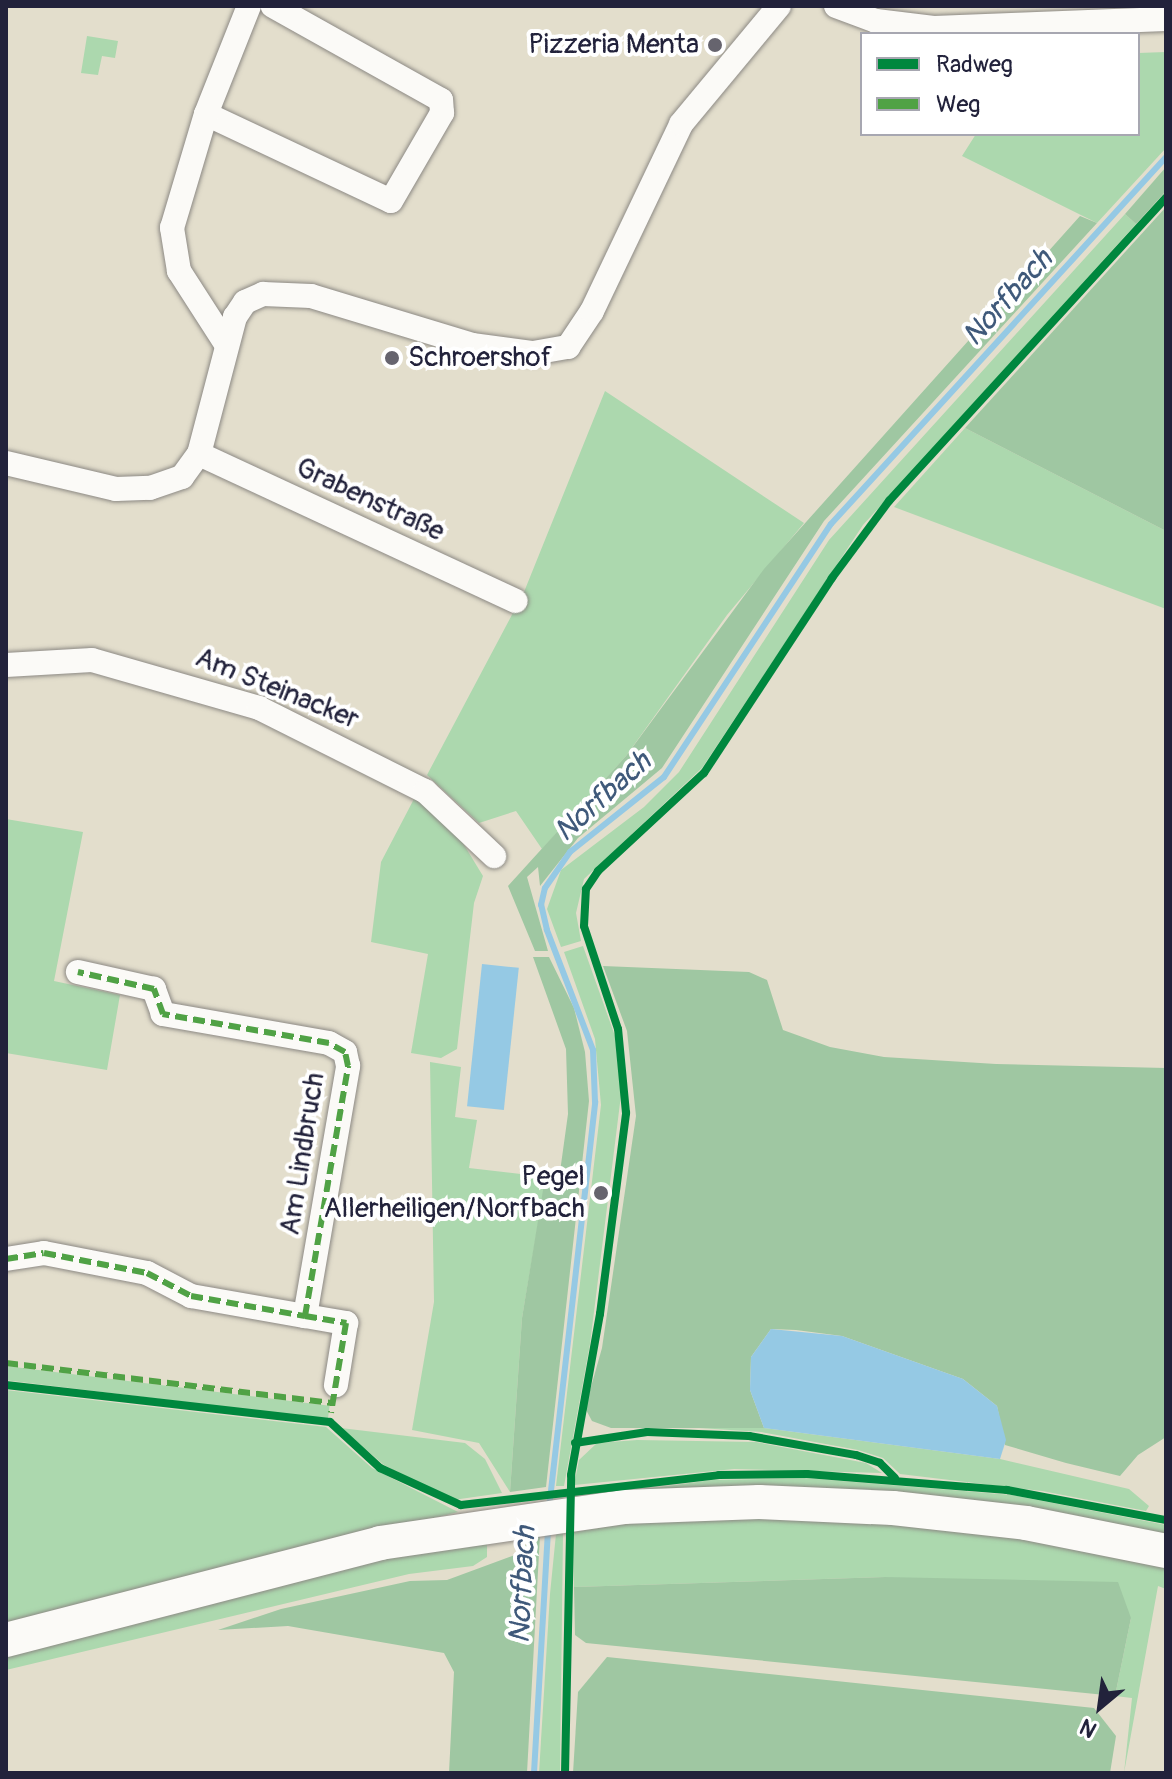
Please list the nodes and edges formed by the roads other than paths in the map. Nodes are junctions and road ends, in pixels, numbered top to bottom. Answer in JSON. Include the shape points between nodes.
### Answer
{"nodes":[{"id":1,"x":249,"y":6,"type":"edge"},
{"id":2,"x":273,"y":6,"type":"edge"},
{"id":3,"x":779,"y":6,"type":"edge"},
{"id":4,"x":836,"y":6,"type":"edge"},
{"id":5,"x":1166,"y":19,"type":"edge"},
{"id":6,"x":206,"y":114,"type":"junction"},
{"id":7,"x":226,"y":344,"type":"junction"},
{"id":8,"x":199,"y":454,"type":"junction"},
{"id":9,"x":6,"y":463,"type":"edge"},
{"id":10,"x":516,"y":601,"type":"dead end"},
{"id":11,"x":6,"y":665,"type":"edge"},
{"id":12,"x":494,"y":856,"type":"dead end"},
{"id":13,"x":78,"y":972,"type":"dead end"},
{"id":14,"x":6,"y":1259,"type":"edge"},
{"id":15,"x":305,"y":1316,"type":"junction"},
{"id":16,"x":336,"y":1385,"type":"dead end"},
{"id":17,"x":1166,"y":1551,"type":"edge"},
{"id":18,"x":6,"y":1640,"type":"edge"}],
"edges":[{"from":1,"to":6,"type":"street"},
{"from":2,"to":6,"type":"street","via":[[441,100],[442,113],[391,201]]},
{"from":3,"to":7,"type":"street","via":[[690,110],[592,311],[568,347],[533,353],[472,345],[281,292],[245,302]]},
{"from":4,"to":5,"type":"street","via":[[876,21],[925,28]]},
{"from":6,"to":7,"type":"street","via":[[176,203],[172,242],[179,271]]},
{"from":7,"to":8,"type":"street"},
{"from":8,"to":9,"type":"street","via":[[182,477],[143,489],[97,487]]},
{"from":8,"to":10,"type":"street","name":"Grabenstraße"},
{"from":11,"to":12,"type":"street","name":"Am Steinacker","via":[[92,660],[259,708],[425,791]]},
{"from":13,"to":15,"type":"street","name":"Am Lindbruch","via":[[154,989],[163,1014],[329,1043],[345,1052],[348,1066]]},
{"from":14,"to":15,"type":"street","via":[[44,1253],[147,1273],[191,1296]]},
{"from":15,"to":16,"type":"street","via":[[346,1323]]},
{"from":17,"to":18,"type":"main road","via":[[1026,1523],[893,1508],[759,1502],[623,1507],[472,1525],[365,1546]]}]}
